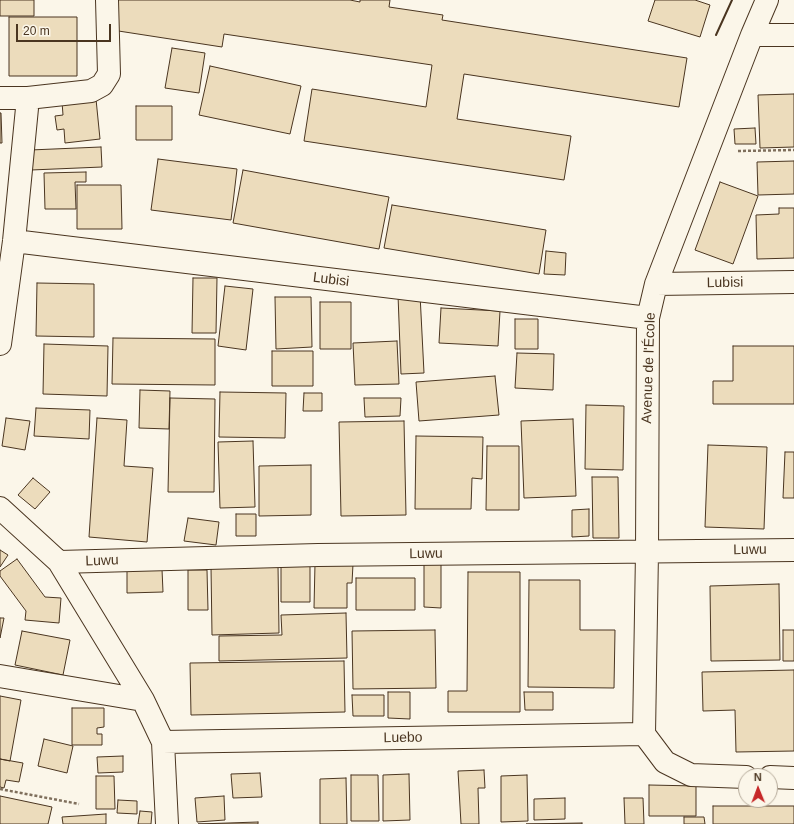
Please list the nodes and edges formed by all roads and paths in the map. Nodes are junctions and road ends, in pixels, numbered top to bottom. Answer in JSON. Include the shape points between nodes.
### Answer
{"nodes":[{"id":1,"x":107,"y":0,"type":"edge"},
{"id":2,"x":767,"y":0,"type":"edge"},
{"id":3,"x":794,"y":35,"type":"edge"},
{"id":4,"x":752,"y":36,"type":"junction"},
{"id":5,"x":0,"y":98,"type":"edge"},
{"id":6,"x":28,"y":98,"type":"junction"},
{"id":7,"x":794,"y":150,"type":"edge"},
{"id":8,"x":707,"y":151,"type":"junction"},
{"id":9,"x":14,"y":241,"type":"junction"},
{"id":10,"x":794,"y":282,"type":"edge"},
{"id":11,"x":656,"y":284,"type":"junction"},
{"id":12,"x":648,"y":318,"type":"junction"},
{"id":13,"x":0,"y":344,"type":"edge"},
{"id":14,"x":0,"y":508,"type":"edge"},
{"id":15,"x":794,"y":550,"type":"edge"},
{"id":16,"x":647,"y":552,"type":"junction"},
{"id":17,"x":59,"y":562,"type":"junction"},
{"id":18,"x":0,"y":676,"type":"edge"},
{"id":19,"x":142,"y":700,"type":"junction"},
{"id":20,"x":644,"y":734,"type":"junction"},
{"id":21,"x":163,"y":742,"type":"junction"},
{"id":22,"x":738,"y":776,"type":"edge"},
{"id":23,"x":778,"y":777,"type":"edge"},
{"id":24,"x":794,"y":778,"type":"edge"},
{"id":25,"x":0,"y":789,"type":"edge"},
{"id":26,"x":79,"y":804,"type":"dead end"},
{"id":27,"x":167,"y":824,"type":"edge"}],
"edges":[{"from":1,"to":6,"type":"street","via":[[108,74],[102,85],[92,91]]},
{"from":2,"to":4,"type":"street","name":"Avenue de l'École"},
{"from":3,"to":4,"type":"street"},
{"from":4,"to":8,"type":"street","name":"Avenue de l'École"},
{"from":5,"to":6,"type":"street"},
{"from":6,"to":9,"type":"street"},
{"from":7,"to":8,"type":"path"},
{"from":8,"to":11,"type":"street","name":"Avenue de l'École"},
{"from":9,"to":12,"type":"street","name":"Lubisi"},
{"from":9,"to":13,"type":"street"},
{"from":10,"to":11,"type":"street","name":"Lubisi"},
{"from":11,"to":12,"type":"street","name":"Avenue de l'École"},
{"from":12,"to":16,"type":"street","name":"Avenue de l'École"},
{"from":14,"to":17,"type":"street"},
{"from":15,"to":16,"type":"street","name":"Luwu"},
{"from":16,"to":17,"type":"street","name":"Luwu","via":[[318,555]]},
{"from":16,"to":20,"type":"street","name":"Avenue de l'École"},
{"from":17,"to":19,"type":"street"},
{"from":18,"to":19,"type":"street"},
{"from":19,"to":21,"type":"street"},
{"from":20,"to":21,"type":"street","name":"Luebo"},
{"from":20,"to":22,"type":"street","via":[[665,762],[691,775]]},
{"from":21,"to":27,"type":"street"},
{"from":23,"to":24,"type":"street"},
{"from":25,"to":26,"type":"path"}]}
